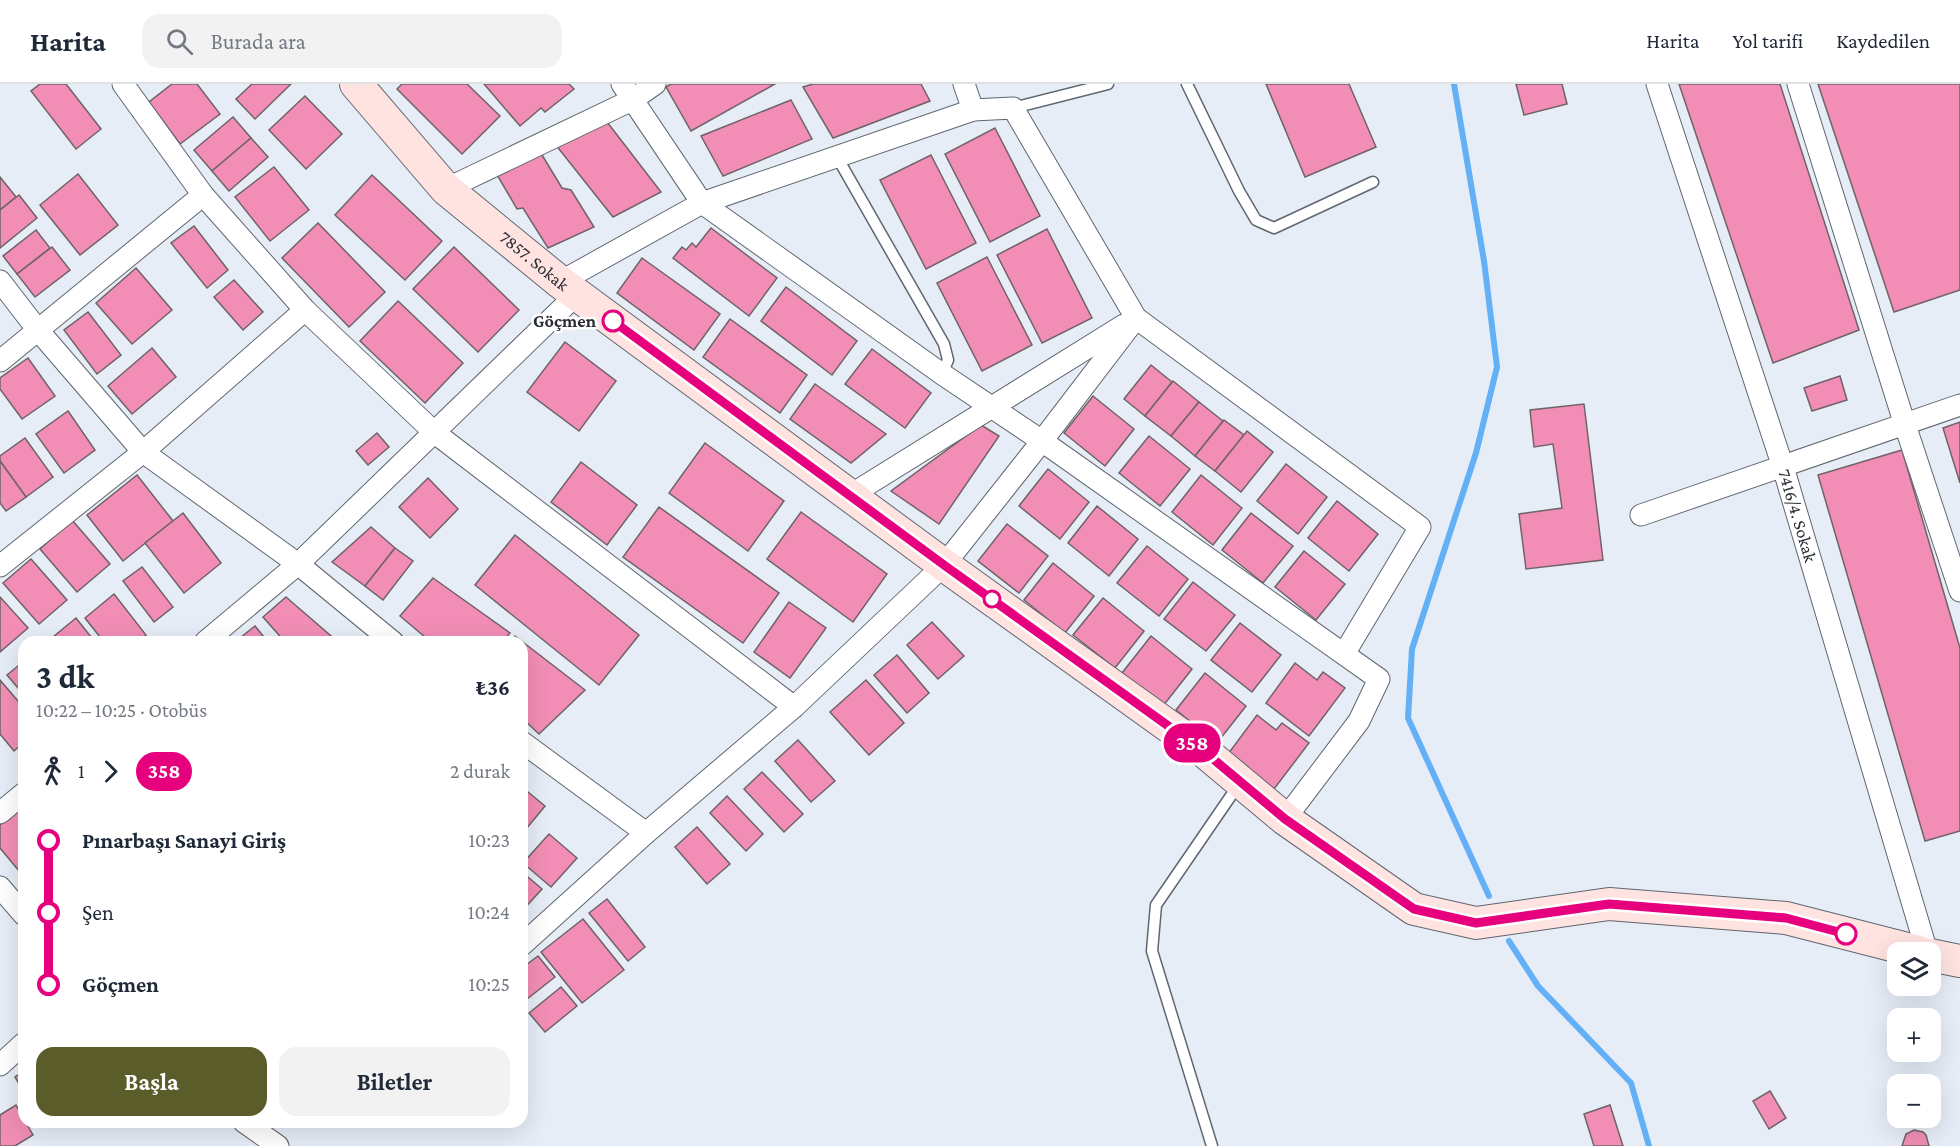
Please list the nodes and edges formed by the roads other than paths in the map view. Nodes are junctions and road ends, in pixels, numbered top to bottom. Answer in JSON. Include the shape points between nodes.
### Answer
{"nodes":[{"id":1,"x":123,"y":84,"type":"edge"},
{"id":2,"x":356,"y":84,"type":"edge"},
{"id":3,"x":655,"y":84,"type":"edge"},
{"id":4,"x":964,"y":84,"type":"edge"},
{"id":5,"x":1108,"y":84,"type":"edge"},
{"id":6,"x":1187,"y":84,"type":"edge"},
{"id":7,"x":1657,"y":84,"type":"edge"},
{"id":8,"x":1798,"y":84,"type":"edge"},
{"id":9,"x":627,"y":92,"type":"edge"},
{"id":10,"x":1013,"y":108,"type":"junction"},
{"id":11,"x":973,"y":110,"type":"junction"},
{"id":12,"x":837,"y":157,"type":"junction"},
{"id":13,"x":1373,"y":182,"type":"dead end"},
{"id":14,"x":446,"y":189,"type":"junction"},
{"id":15,"x":203,"y":195,"type":"junction"},
{"id":16,"x":702,"y":203,"type":"junction"},
{"id":17,"x":0,"y":281,"type":"edge"},
{"id":18,"x":569,"y":288,"type":"junction"},
{"id":19,"x":305,"y":310,"type":"junction"},
{"id":20,"x":1136,"y":318,"type":"junction"},
{"id":21,"x":37,"y":329,"type":"junction"},
{"id":22,"x":0,"y":361,"type":"edge"},
{"id":23,"x":942,"y":374,"type":"junction"},
{"id":24,"x":1960,"y":405,"type":"edge"},
{"id":25,"x":991,"y":408,"type":"junction"},
{"id":26,"x":1905,"y":425,"type":"junction"},
{"id":27,"x":435,"y":433,"type":"junction"},
{"id":28,"x":1042,"y":441,"type":"junction"},
{"id":29,"x":143,"y":452,"type":"junction"},
{"id":30,"x":1783,"y":467,"type":"junction"},
{"id":31,"x":849,"y":496,"type":"junction"},
{"id":32,"x":1641,"y":515,"type":"dead end"},
{"id":33,"x":298,"y":564,"type":"junction"},
{"id":34,"x":944,"y":565,"type":"junction"},
{"id":35,"x":0,"y":566,"type":"edge"},
{"id":36,"x":1960,"y":591,"type":"edge"},
{"id":37,"x":212,"y":636,"type":"edge"},
{"id":38,"x":386,"y":636,"type":"edge"},
{"id":39,"x":1344,"y":654,"type":"junction"},
{"id":40,"x":794,"y":707,"type":"junction"},
{"id":41,"x":528,"y":746,"type":"edge"},
{"id":42,"x":1241,"y":782,"type":"junction"},
{"id":43,"x":18,"y":798,"type":"edge"},
{"id":44,"x":0,"y":813,"type":"edge"},
{"id":45,"x":1285,"y":819,"type":"junction"},
{"id":46,"x":646,"y":833,"type":"junction"},
{"id":47,"x":0,"y":887,"type":"edge"},
{"id":48,"x":18,"y":908,"type":"edge"},
{"id":49,"x":528,"y":940,"type":"edge"},
{"id":50,"x":1924,"y":942,"type":"edge"},
{"id":51,"x":1887,"y":944,"type":"edge"},
{"id":52,"x":1941,"y":957,"type":"edge"},
{"id":53,"x":1960,"y":961,"type":"edge"},
{"id":54,"x":18,"y":1048,"type":"edge"},
{"id":55,"x":0,"y":1065,"type":"edge"},
{"id":56,"x":252,"y":1128,"type":"edge"},
{"id":57,"x":278,"y":1146,"type":"edge"},
{"id":58,"x":1212,"y":1146,"type":"edge"}],
"edges":[{"from":1,"to":15,"type":"street"},
{"from":2,"to":14,"type":"street","name":"7857. Sokak"},
{"from":3,"to":9,"type":"street"},
{"from":4,"to":11,"type":"street"},
{"from":5,"to":10,"type":"lane"},
{"from":6,"to":13,"type":"lane","via":[[1256,220],[1274,228]]},
{"from":7,"to":30,"type":"street","name":"7416/4. Sokak"},
{"from":8,"to":26,"type":"street"},
{"from":9,"to":14,"type":"street"},
{"from":9,"to":16,"type":"street"},
{"from":10,"to":11,"type":"street"},
{"from":10,"to":20,"type":"street"},
{"from":11,"to":12,"type":"street"},
{"from":12,"to":16,"type":"street"},
{"from":12,"to":23,"type":"lane","via":[[944,344],[948,360]]},
{"from":14,"to":18,"type":"street","name":"7857. Sokak"},
{"from":15,"to":19,"type":"street"},
{"from":15,"to":21,"type":"street"},
{"from":16,"to":18,"type":"street"},
{"from":16,"to":23,"type":"street"},
{"from":17,"to":21,"type":"street"},
{"from":18,"to":27,"type":"street"},
{"from":18,"to":31,"type":"street","name":"7857. Sokak"},
{"from":19,"to":27,"type":"street"},
{"from":19,"to":29,"type":"street"},
{"from":20,"to":25,"type":"street"},
{"from":20,"to":28,"type":"street"},
{"from":20,"to":39,"type":"street","via":[[1420,527]]},
{"from":21,"to":22,"type":"street"},
{"from":21,"to":29,"type":"street"},
{"from":23,"to":25,"type":"street"},
{"from":24,"to":26,"type":"street"},
{"from":25,"to":28,"type":"street"},
{"from":25,"to":31,"type":"street"},
{"from":26,"to":30,"type":"street"},
{"from":26,"to":36,"type":"street"},
{"from":27,"to":33,"type":"street"},
{"from":27,"to":40,"type":"street"},
{"from":28,"to":34,"type":"street"},
{"from":28,"to":39,"type":"street"},
{"from":29,"to":33,"type":"street"},
{"from":29,"to":35,"type":"street"},
{"from":30,"to":32,"type":"street"},
{"from":30,"to":50,"type":"street","name":"7416/4. Sokak"},
{"from":31,"to":34,"type":"street","name":"7857. Sokak"},
{"from":33,"to":37,"type":"street"},
{"from":33,"to":38,"type":"street"},
{"from":34,"to":40,"type":"street"},
{"from":34,"to":42,"type":"street","name":"7857. Sokak"},
{"from":39,"to":45,"type":"street","via":[[1379,678],[1359,721]]},
{"from":40,"to":46,"type":"street"},
{"from":41,"to":46,"type":"street"},
{"from":42,"to":45,"type":"street","name":"7857. Sokak"},
{"from":42,"to":58,"type":"lane","via":[[1156,904],[1152,951]]},
{"from":43,"to":44,"type":"street"},
{"from":45,"to":51,"type":"street","name":"7857. Sokak","via":[[1414,909],[1476,923],[1609,904],[1786,918]]},
{"from":46,"to":49,"type":"street"},
{"from":47,"to":48,"type":"street"},
{"from":52,"to":53,"type":"street"},
{"from":54,"to":55,"type":"street"},
{"from":56,"to":57,"type":"street"}]}
